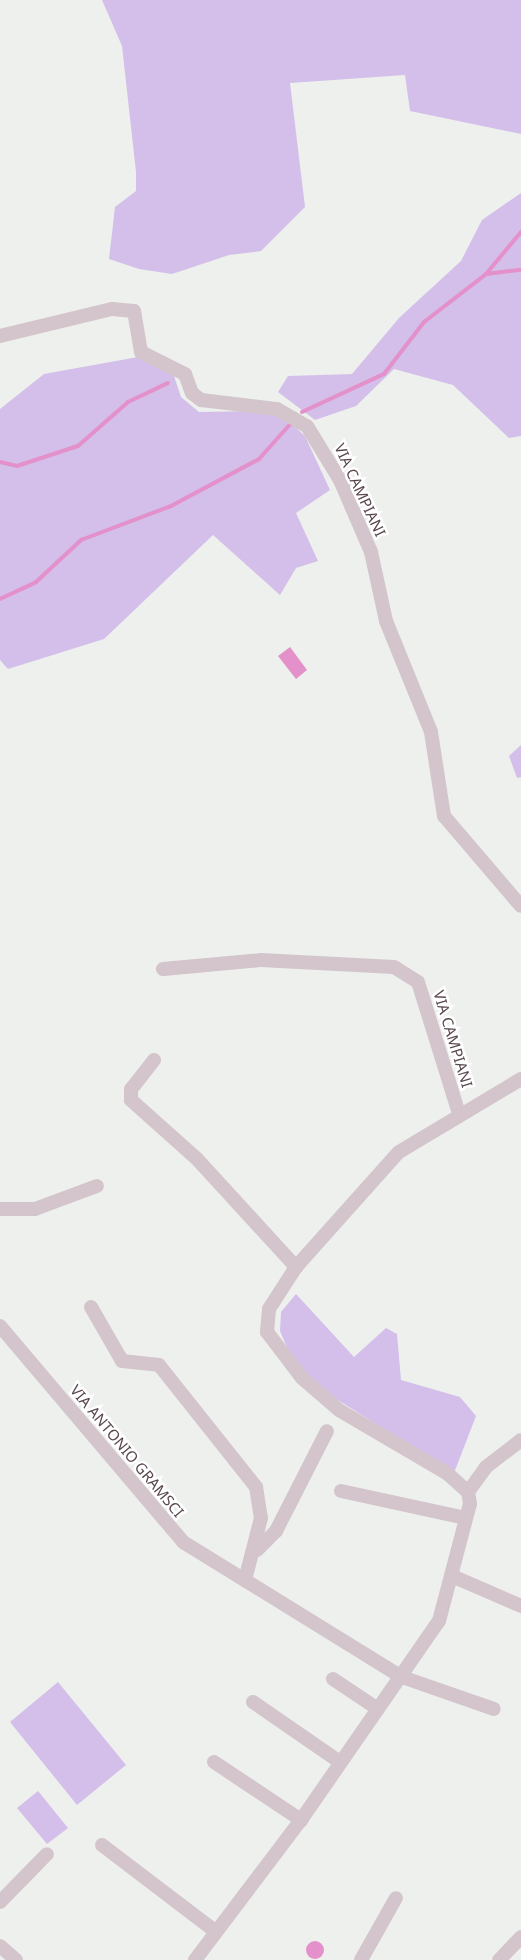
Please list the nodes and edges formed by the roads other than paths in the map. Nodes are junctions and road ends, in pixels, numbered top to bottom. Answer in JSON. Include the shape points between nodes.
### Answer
{"nodes":[{"id":1,"x":0,"y":336,"type":"edge"},
{"id":2,"x":521,"y":906,"type":"edge"},
{"id":3,"x":163,"y":969,"type":"dead end"},
{"id":4,"x":154,"y":1060,"type":"dead end"},
{"id":5,"x":521,"y":1079,"type":"edge"},
{"id":6,"x":459,"y":1114,"type":"junction"},
{"id":7,"x":98,"y":1186,"type":"dead end"},
{"id":8,"x":0,"y":1209,"type":"edge"},
{"id":9,"x":296,"y":1267,"type":"junction"},
{"id":10,"x":91,"y":1307,"type":"dead end"},
{"id":11,"x":0,"y":1326,"type":"edge"},
{"id":12,"x":327,"y":1431,"type":"dead end"},
{"id":13,"x":521,"y":1440,"type":"edge"},
{"id":14,"x":341,"y":1491,"type":"dead end"},
{"id":15,"x":468,"y":1492,"type":"junction"},
{"id":16,"x":466,"y":1518,"type":"junction"},
{"id":17,"x":256,"y":1550,"type":"junction"},
{"id":18,"x":452,"y":1576,"type":"junction"},
{"id":19,"x":245,"y":1580,"type":"junction"},
{"id":20,"x":521,"y":1606,"type":"edge"},
{"id":21,"x":402,"y":1677,"type":"junction"},
{"id":22,"x":333,"y":1679,"type":"dead end"},
{"id":23,"x":253,"y":1702,"type":"dead end"},
{"id":24,"x":378,"y":1709,"type":"junction"},
{"id":25,"x":494,"y":1709,"type":"dead end"},
{"id":26,"x":214,"y":1762,"type":"dead end"},
{"id":27,"x":340,"y":1762,"type":"junction"},
{"id":28,"x":302,"y":1820,"type":"junction"},
{"id":29,"x":102,"y":1845,"type":"dead end"},
{"id":30,"x":47,"y":1854,"type":"dead end"},
{"id":31,"x":394,"y":1895,"type":"dead end"},
{"id":32,"x":0,"y":1902,"type":"edge"},
{"id":33,"x":216,"y":1932,"type":"junction"},
{"id":34,"x":521,"y":1937,"type":"edge"},
{"id":35,"x":0,"y":1946,"type":"edge"},
{"id":36,"x":16,"y":1960,"type":"edge"},
{"id":37,"x":195,"y":1960,"type":"edge"},
{"id":38,"x":362,"y":1960,"type":"edge"},
{"id":39,"x":499,"y":1960,"type":"edge"}],
"edges":[{"from":1,"to":2,"type":"street","name":"VIA CAMPIANI","via":[[112,309],[134,311],[141,352],[185,374],[192,393],[201,400],[277,409],[307,426],[340,480],[371,552],[386,621],[431,732],[444,816]]},
{"from":3,"to":6,"type":"street","name":"VIA CAMPIANI","via":[[261,960],[394,967],[418,982]]},
{"from":4,"to":9,"type":"street","via":[[131,1089],[131,1100],[196,1159]]},
{"from":5,"to":6,"type":"street","name":"VIA CAMPIANI"},
{"from":6,"to":9,"type":"street","name":"VIA CAMPIANI","via":[[399,1152]]},
{"from":7,"to":8,"type":"street","via":[[35,1209]]},
{"from":9,"to":15,"type":"street","name":"VIA CAMPIANI","via":[[269,1309],[267,1332],[280,1356],[339,1410],[448,1474]]},
{"from":10,"to":17,"type":"street","via":[[122,1361],[159,1365],[256,1487],[261,1518]]},
{"from":11,"to":19,"type":"street","name":"VIA ANTONIO GRAMSCI","via":[[183,1542]]},
{"from":12,"to":17,"type":"street","via":[[276,1532]]},
{"from":13,"to":15,"type":"street","via":[[486,1467]]},
{"from":14,"to":16,"type":"street"},
{"from":15,"to":16,"type":"street"},
{"from":16,"to":18,"type":"street"},
{"from":17,"to":19,"type":"street"},
{"from":18,"to":20,"type":"street"},
{"from":18,"to":21,"type":"street","via":[[439,1621]]},
{"from":19,"to":21,"type":"street","name":"VIA ANTONIO GRAMSCI"},
{"from":21,"to":24,"type":"street"},
{"from":21,"to":25,"type":"street","name":"VIA ANTONIO GRAMSCI"},
{"from":22,"to":24,"type":"street"},
{"from":23,"to":27,"type":"street"},
{"from":24,"to":27,"type":"street"},
{"from":26,"to":28,"type":"street"},
{"from":27,"to":28,"type":"street"},
{"from":28,"to":33,"type":"street"},
{"from":29,"to":33,"type":"street"},
{"from":30,"to":32,"type":"street"},
{"from":31,"to":38,"type":"street"},
{"from":33,"to":37,"type":"street"},
{"from":34,"to":39,"type":"street"},
{"from":35,"to":36,"type":"street"}]}
